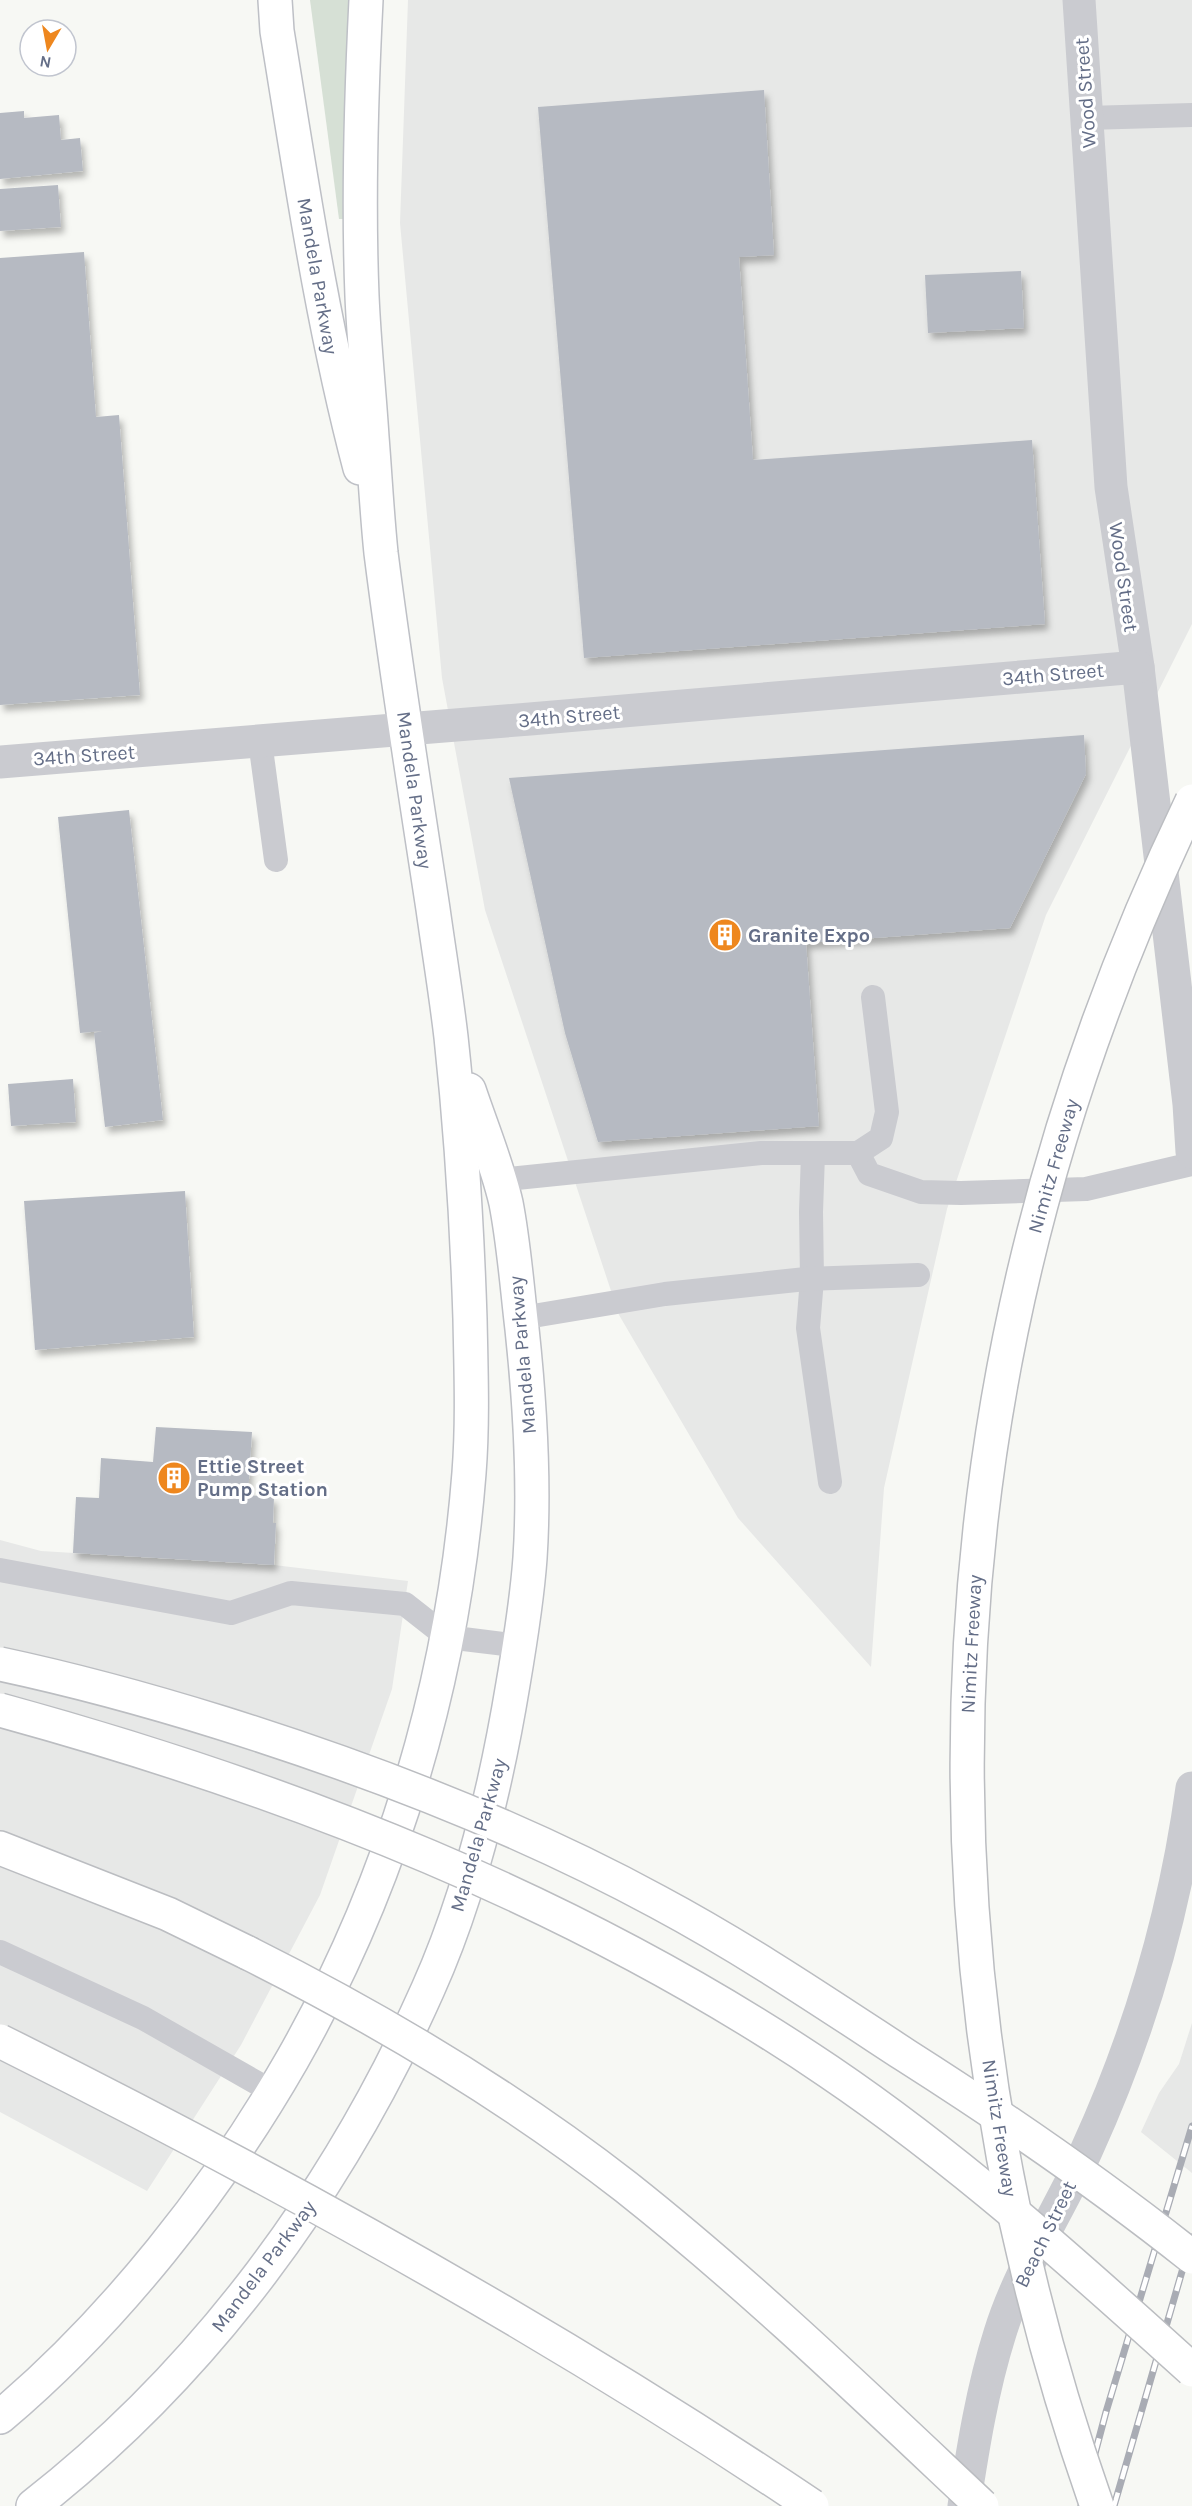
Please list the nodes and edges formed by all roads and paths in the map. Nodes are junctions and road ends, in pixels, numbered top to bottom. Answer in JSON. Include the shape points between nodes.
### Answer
{"nodes":[{"id":1,"x":275,"y":0,"type":"edge"},
{"id":2,"x":366,"y":0,"type":"edge"},
{"id":3,"x":1079,"y":0,"type":"edge"},
{"id":4,"x":1192,"y":114,"type":"edge"},
{"id":5,"x":1087,"y":118,"type":"junction"},
{"id":6,"x":381,"y":548,"type":"junction"},
{"id":7,"x":1138,"y":667,"type":"junction"},
{"id":8,"x":406,"y":729,"type":"junction"},
{"id":9,"x":260,"y":741,"type":"junction"},
{"id":10,"x":0,"y":762,"type":"edge"},
{"id":11,"x":1192,"y":801,"type":"edge"},
{"id":12,"x":276,"y":860,"type":"dead end"},
{"id":13,"x":873,"y":996,"type":"dead end"},
{"id":14,"x":450,"y":1031,"type":"junction"},
{"id":15,"x":1192,"y":1152,"type":"edge"},
{"id":16,"x":858,"y":1153,"type":"junction"},
{"id":17,"x":813,"y":1154,"type":"junction"},
{"id":18,"x":1192,"y":1164,"type":"edge"},
{"id":19,"x":498,"y":1180,"type":"junction"},
{"id":20,"x":918,"y":1275,"type":"dead end"},
{"id":21,"x":812,"y":1279,"type":"junction"},
{"id":22,"x":521,"y":1318,"type":"junction"},
{"id":23,"x":830,"y":1482,"type":"dead end"},
{"id":24,"x":0,"y":1570,"type":"edge"},
{"id":25,"x":447,"y":1637,"type":"junction"},
{"id":26,"x":520,"y":1646,"type":"junction"},
{"id":27,"x":0,"y":1664,"type":"edge"},
{"id":28,"x":0,"y":1710,"type":"edge"},
{"id":29,"x":1192,"y":1788,"type":"edge"},
{"id":30,"x":0,"y":1848,"type":"edge"},
{"id":31,"x":0,"y":1952,"type":"edge"},
{"id":32,"x":0,"y":2041,"type":"edge"},
{"id":33,"x":273,"y":2092,"type":"junction"},
{"id":34,"x":1192,"y":2257,"type":"edge"},
{"id":35,"x":1192,"y":2370,"type":"edge"},
{"id":36,"x":0,"y":2417,"type":"edge"},
{"id":37,"x":33,"y":2506,"type":"edge"},
{"id":38,"x":812,"y":2506,"type":"edge"},
{"id":39,"x":964,"y":2506,"type":"edge"},
{"id":40,"x":982,"y":2506,"type":"edge"},
{"id":41,"x":1097,"y":2506,"type":"edge"}],
"edges":[{"from":1,"to":6,"type":"main road","name":"Mandela Parkway","via":[[314,259],[341,398]]},
{"from":2,"to":6,"type":"main road","name":"Mandela Parkway","via":[[360,130],[362,299]]},
{"from":3,"to":5,"type":"street","name":"Wood Street"},
{"from":4,"to":5,"type":"lane"},
{"from":5,"to":7,"type":"street","name":"Wood Street","via":[[1111,487]]},
{"from":6,"to":8,"type":"main road","name":"Mandela Parkway"},
{"from":7,"to":8,"type":"street","name":"34th Street"},
{"from":7,"to":15,"type":"street","name":"Wood Street"},
{"from":8,"to":9,"type":"street","name":"34th Street"},
{"from":8,"to":14,"type":"main road","name":"Mandela Parkway"},
{"from":9,"to":10,"type":"street","name":"34th Street"},
{"from":9,"to":12,"type":"lane"},
{"from":11,"to":41,"type":"main road","name":"Nimitz Freeway","bridge":true,"via":[[1156,878],[1090,1044],[1037,1215],[1016,1303],[985,1475],[969,1653],[966,1739],[971,1888],[993,2098],[1026,2271],[1071,2431]]},
{"from":13,"to":16,"type":"lane","via":[[887,1112],[881,1138]]},
{"from":14,"to":19,"type":"main road","name":"Mandela Parkway"},
{"from":14,"to":25,"type":"main road","name":"Mandela Parkway","via":[[463,1167],[472,1380],[470,1468],[462,1552]]},
{"from":16,"to":17,"type":"lane"},
{"from":16,"to":18,"type":"lane","via":[[869,1174],[921,1192],[1086,1189]]},
{"from":17,"to":19,"type":"lane","via":[[761,1153]]},
{"from":17,"to":21,"type":"lane"},
{"from":19,"to":22,"type":"main road","name":"Mandela Parkway","via":[[506,1201]]},
{"from":20,"to":21,"type":"lane"},
{"from":21,"to":22,"type":"lane","via":[[665,1294]]},
{"from":21,"to":23,"type":"lane","via":[[808,1328]]},
{"from":22,"to":26,"type":"main road","name":"Mandela Parkway","via":[[531,1469],[530,1558]]},
{"from":24,"to":25,"type":"lane","via":[[231,1613],[291,1593],[405,1605]]},
{"from":25,"to":26,"type":"lane"},
{"from":25,"to":33,"type":"main road","name":"Mandela Parkway","via":[[429,1719],[380,1876],[349,1950]]},
{"from":26,"to":37,"type":"main road","name":"Mandela Parkway","via":[[486,1821],[461,1903],[430,1986],[349,2144],[298,2223],[192,2359],[66,2481]]},
{"from":27,"to":34,"type":"main road","bridge":true,"via":[[128,1695],[338,1761],[582,1862],[660,1903],[811,1993],[1030,2137]]},
{"from":28,"to":35,"type":"main road","bridge":true,"via":[[238,1782],[422,1853],[591,1931],[672,1975],[752,2022],[905,2126],[1053,2247]]},
{"from":29,"to":39,"type":"street","name":"Beach Street","via":[[1175,1887],[1134,2034],[1112,2095],[1001,2331],[978,2420]]},
{"from":30,"to":40,"type":"main road","bridge":true,"via":[[168,1914],[257,1957],[325,1991],[488,2090],[624,2186],[694,2242]]},
{"from":31,"to":33,"type":"lane","via":[[143,2018]]},
{"from":32,"to":38,"type":"main road","bridge":true,"via":[[228,2158],[409,2258],[647,2400]]},
{"from":33,"to":36,"type":"main road","name":"Mandela Parkway","via":[[175,2232],[68,2355]]}]}
